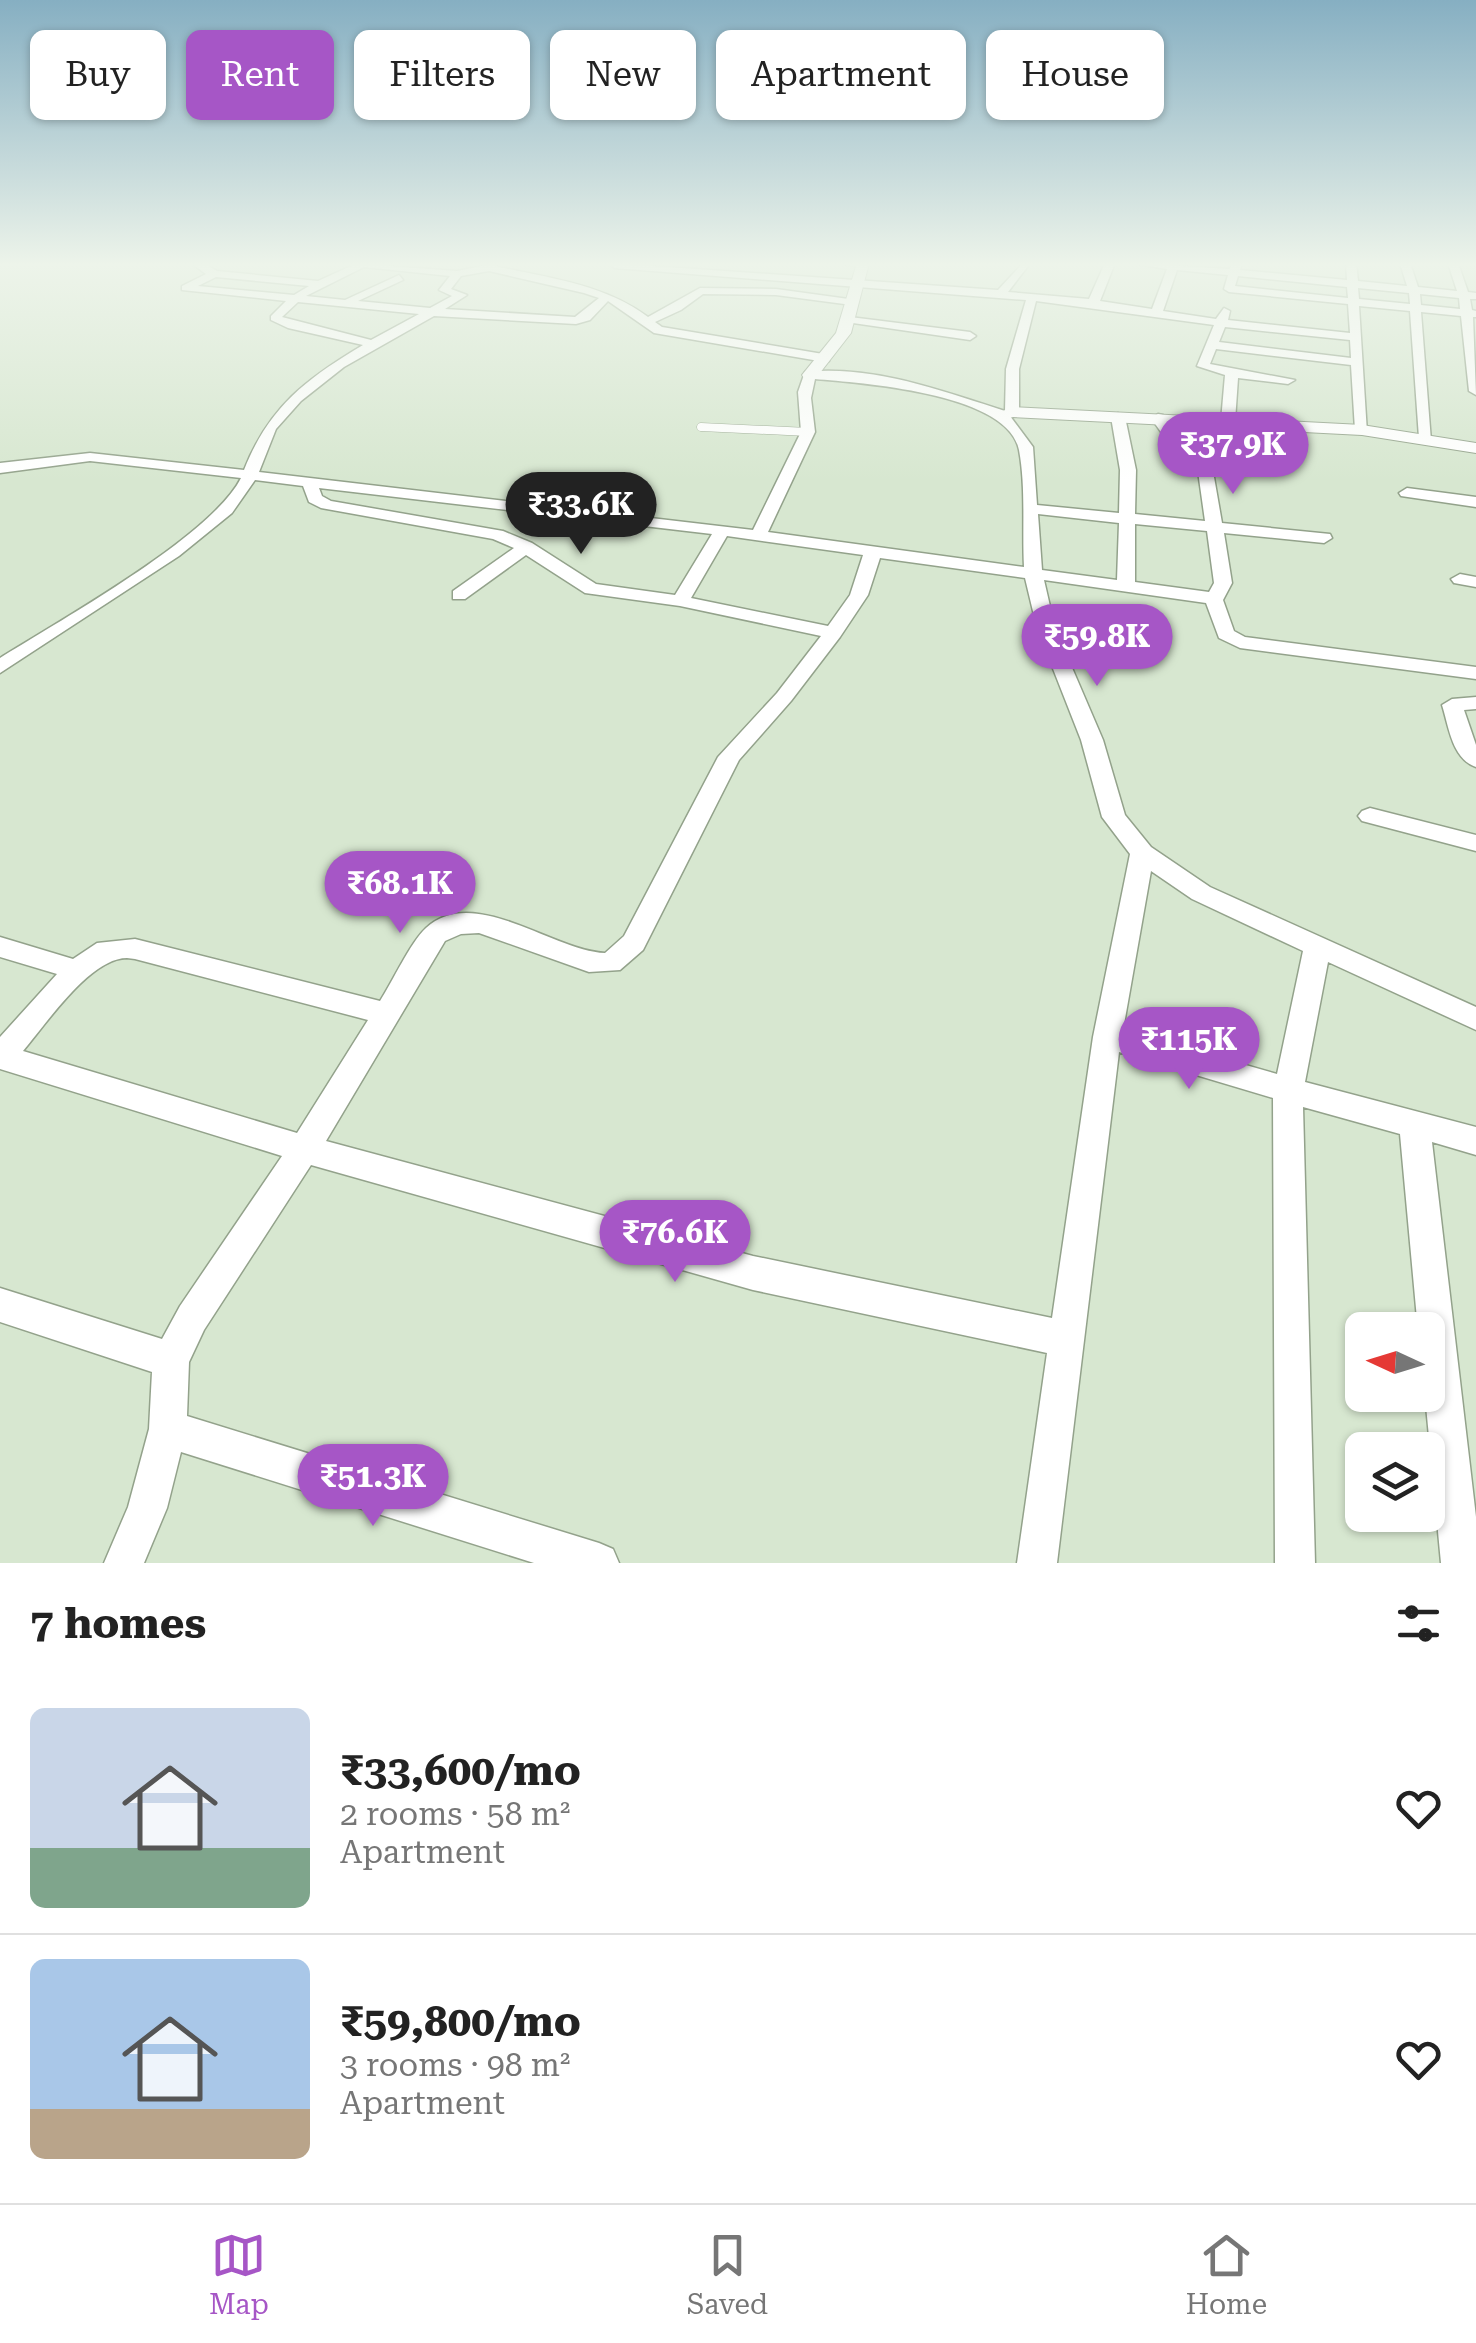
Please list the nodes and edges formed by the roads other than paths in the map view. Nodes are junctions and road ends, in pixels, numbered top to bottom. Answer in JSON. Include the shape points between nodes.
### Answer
{"nodes":[{"id":1,"x":349,"y":336,"type":"edge"},
{"id":2,"x":388,"y":336,"type":"edge"},
{"id":3,"x":693,"y":336,"type":"edge"},
{"id":4,"x":840,"y":336,"type":"edge"},
{"id":5,"x":1024,"y":336,"type":"edge"},
{"id":6,"x":1217,"y":336,"type":"edge"},
{"id":7,"x":1344,"y":336,"type":"edge"},
{"id":8,"x":1415,"y":336,"type":"edge"},
{"id":9,"x":1472,"y":336,"type":"edge"},
{"id":10,"x":1354,"y":337,"type":"joint"},
{"id":11,"x":373,"y":344,"type":"junction"},
{"id":12,"x":1215,"y":345,"type":"junction"},
{"id":13,"x":825,"y":358,"type":"junction"},
{"id":14,"x":1356,"y":362,"type":"junction"},
{"id":15,"x":1232,"y":373,"type":"junction"},
{"id":16,"x":810,"y":376,"type":"junction"},
{"id":17,"x":1288,"y":380,"type":"dead end"},
{"id":18,"x":1476,"y":391,"type":"edge"},
{"id":19,"x":1006,"y":414,"type":"junction"},
{"id":20,"x":1118,"y":417,"type":"junction"},
{"id":21,"x":1158,"y":418,"type":"junction"},
{"id":22,"x":1228,"y":421,"type":"junction"},
{"id":23,"x":701,"y":427,"type":"dead end"},
{"id":24,"x":1362,"y":430,"type":"junction"},
{"id":25,"x":808,"y":432,"type":"junction"},
{"id":26,"x":1426,"y":438,"type":"junction"},
{"id":27,"x":1476,"y":448,"type":"edge"},
{"id":28,"x":0,"y":468,"type":"edge"},
{"id":29,"x":252,"y":478,"type":"junction"},
{"id":30,"x":310,"y":483,"type":"junction"},
{"id":31,"x":1407,"y":493,"type":"dead end"},
{"id":32,"x":440,"y":495,"type":"junction"},
{"id":33,"x":1476,"y":502,"type":"edge"},
{"id":34,"x":1032,"y":509,"type":"junction"},
{"id":35,"x":1128,"y":518,"type":"junction"},
{"id":36,"x":416,"y":520,"type":"junction"},
{"id":37,"x":1215,"y":526,"type":"junction"},
{"id":38,"x":723,"y":528,"type":"junction"},
{"id":39,"x":759,"y":534,"type":"junction"},
{"id":40,"x":1324,"y":538,"type":"dead end"},
{"id":41,"x":526,"y":548,"type":"junction"},
{"id":42,"x":874,"y":549,"type":"junction"},
{"id":43,"x":1033,"y":573,"type":"junction"},
{"id":44,"x":1126,"y":587,"type":"junction"},
{"id":45,"x":458,"y":594,"type":"dead end"},
{"id":46,"x":1214,"y":600,"type":"junction"},
{"id":47,"x":680,"y":601,"type":"junction"},
{"id":48,"x":833,"y":633,"type":"junction"},
{"id":49,"x":0,"y":667,"type":"edge"},
{"id":50,"x":1476,"y":672,"type":"edge"},
{"id":51,"x":1476,"y":703,"type":"edge"},
{"id":52,"x":1476,"y":760,"type":"edge"},
{"id":53,"x":1370,"y":816,"type":"dead end"},
{"id":54,"x":1476,"y":843,"type":"edge"},
{"id":55,"x":1142,"y":854,"type":"junction"},
{"id":56,"x":0,"y":947,"type":"edge"},
{"id":57,"x":1317,"y":949,"type":"junction"},
{"id":58,"x":79,"y":971,"type":"junction"},
{"id":59,"x":388,"y":1014,"type":"junction"},
{"id":60,"x":1476,"y":1019,"type":"edge"},
{"id":61,"x":1107,"y":1038,"type":"junction"},
{"id":62,"x":0,"y":1057,"type":"edge"},
{"id":63,"x":1288,"y":1090,"type":"junction"},
{"id":64,"x":1414,"y":1122,"type":"junction"},
{"id":65,"x":1476,"y":1141,"type":"edge"},
{"id":66,"x":304,"y":1150,"type":"junction"},
{"id":67,"x":0,"y":1306,"type":"edge"},
{"id":68,"x":1065,"y":1339,"type":"junction"},
{"id":69,"x":172,"y":1360,"type":"junction"},
{"id":70,"x":168,"y":1429,"type":"junction"},
{"id":71,"x":124,"y":1563,"type":"edge"},
{"id":72,"x":598,"y":1563,"type":"edge"},
{"id":73,"x":1037,"y":1563,"type":"edge"},
{"id":74,"x":1296,"y":1563,"type":"edge"},
{"id":75,"x":1461,"y":1563,"type":"edge"}],
"edges":[{"from":1,"to":11,"type":"street"},
{"from":2,"to":11,"type":"street"},
{"from":3,"to":13,"type":"street"},
{"from":4,"to":13,"type":"street"},
{"from":5,"to":19,"type":"street","via":[[1008,374]]},
{"from":6,"to":12,"type":"street"},
{"from":7,"to":10,"type":"street"},
{"from":8,"to":26,"type":"street"},
{"from":9,"to":18,"type":"street"},
{"from":10,"to":14,"type":"street"},
{"from":11,"to":29,"type":"street","via":[[276,418]]},
{"from":12,"to":14,"type":"street"},
{"from":12,"to":15,"type":"street","via":[[1202,366]]},
{"from":13,"to":16,"type":"street"},
{"from":14,"to":24,"type":"street"},
{"from":15,"to":17,"type":"street"},
{"from":15,"to":22,"type":"street"},
{"from":16,"to":19,"type":"street","via":[[896,383]]},
{"from":16,"to":25,"type":"street","via":[[802,392]]},
{"from":19,"to":20,"type":"street"},
{"from":19,"to":34,"type":"street","via":[[1026,448]]},
{"from":20,"to":21,"type":"street"},
{"from":20,"to":35,"type":"street"},
{"from":21,"to":22,"type":"street"},
{"from":21,"to":37,"type":"street","via":[[1178,446],[1203,454]]},
{"from":22,"to":24,"type":"street"},
{"from":23,"to":25,"type":"lane"},
{"from":24,"to":26,"type":"street"},
{"from":25,"to":39,"type":"street"},
{"from":26,"to":27,"type":"street"},
{"from":28,"to":29,"type":"street","via":[[90,457]]},
{"from":29,"to":30,"type":"street"},
{"from":29,"to":49,"type":"street","via":[[226,510],[175,550]]},
{"from":30,"to":32,"type":"street"},
{"from":30,"to":36,"type":"street","via":[[315,499],[327,504]]},
{"from":31,"to":33,"type":"street"},
{"from":32,"to":36,"type":"street"},
{"from":32,"to":38,"type":"street"},
{"from":34,"to":35,"type":"street"},
{"from":34,"to":43,"type":"street"},
{"from":35,"to":37,"type":"street"},
{"from":35,"to":44,"type":"street"},
{"from":36,"to":41,"type":"street","via":[[498,535]]},
{"from":37,"to":40,"type":"street"},
{"from":37,"to":46,"type":"street","via":[[1223,583]]},
{"from":38,"to":39,"type":"street"},
{"from":38,"to":47,"type":"street"},
{"from":39,"to":42,"type":"street"},
{"from":41,"to":45,"type":"street"},
{"from":41,"to":47,"type":"street","via":[[591,589]]},
{"from":42,"to":43,"type":"street"},
{"from":42,"to":48,"type":"street","via":[[858,596]]},
{"from":43,"to":44,"type":"street"},
{"from":43,"to":55,"type":"street","via":[[1114,817]]},
{"from":44,"to":46,"type":"street"},
{"from":46,"to":50,"type":"street","via":[[1226,634],[1240,642]]},
{"from":47,"to":48,"type":"street"},
{"from":48,"to":59,"type":"street","via":[[729,757],[634,943],[611,963],[581,964],[485,922],[465,922],[436,934]]},
{"from":51,"to":52,"type":"street","via":[[1452,704]]},
{"from":53,"to":54,"type":"street"},
{"from":55,"to":57,"type":"street","via":[[1201,893]]},
{"from":55,"to":61,"type":"street"},
{"from":56,"to":58,"type":"street"},
{"from":57,"to":60,"type":"street"},
{"from":57,"to":63,"type":"street"},
{"from":58,"to":59,"type":"street","via":[[102,952],[135,949]]},
{"from":58,"to":62,"type":"street"},
{"from":59,"to":66,"type":"street"},
{"from":61,"to":63,"type":"street"},
{"from":61,"to":68,"type":"street"},
{"from":62,"to":66,"type":"street"},
{"from":63,"to":64,"type":"street"},
{"from":63,"to":74,"type":"street"},
{"from":64,"to":65,"type":"street"},
{"from":64,"to":75,"type":"street"},
{"from":66,"to":68,"type":"street","via":[[753,1273]]},
{"from":66,"to":69,"type":"street","via":[[192,1318]]},
{"from":67,"to":69,"type":"street"},
{"from":68,"to":73,"type":"street"},
{"from":69,"to":70,"type":"street"},
{"from":70,"to":71,"type":"street","via":[[148,1508]]},
{"from":70,"to":72,"type":"street"}]}
